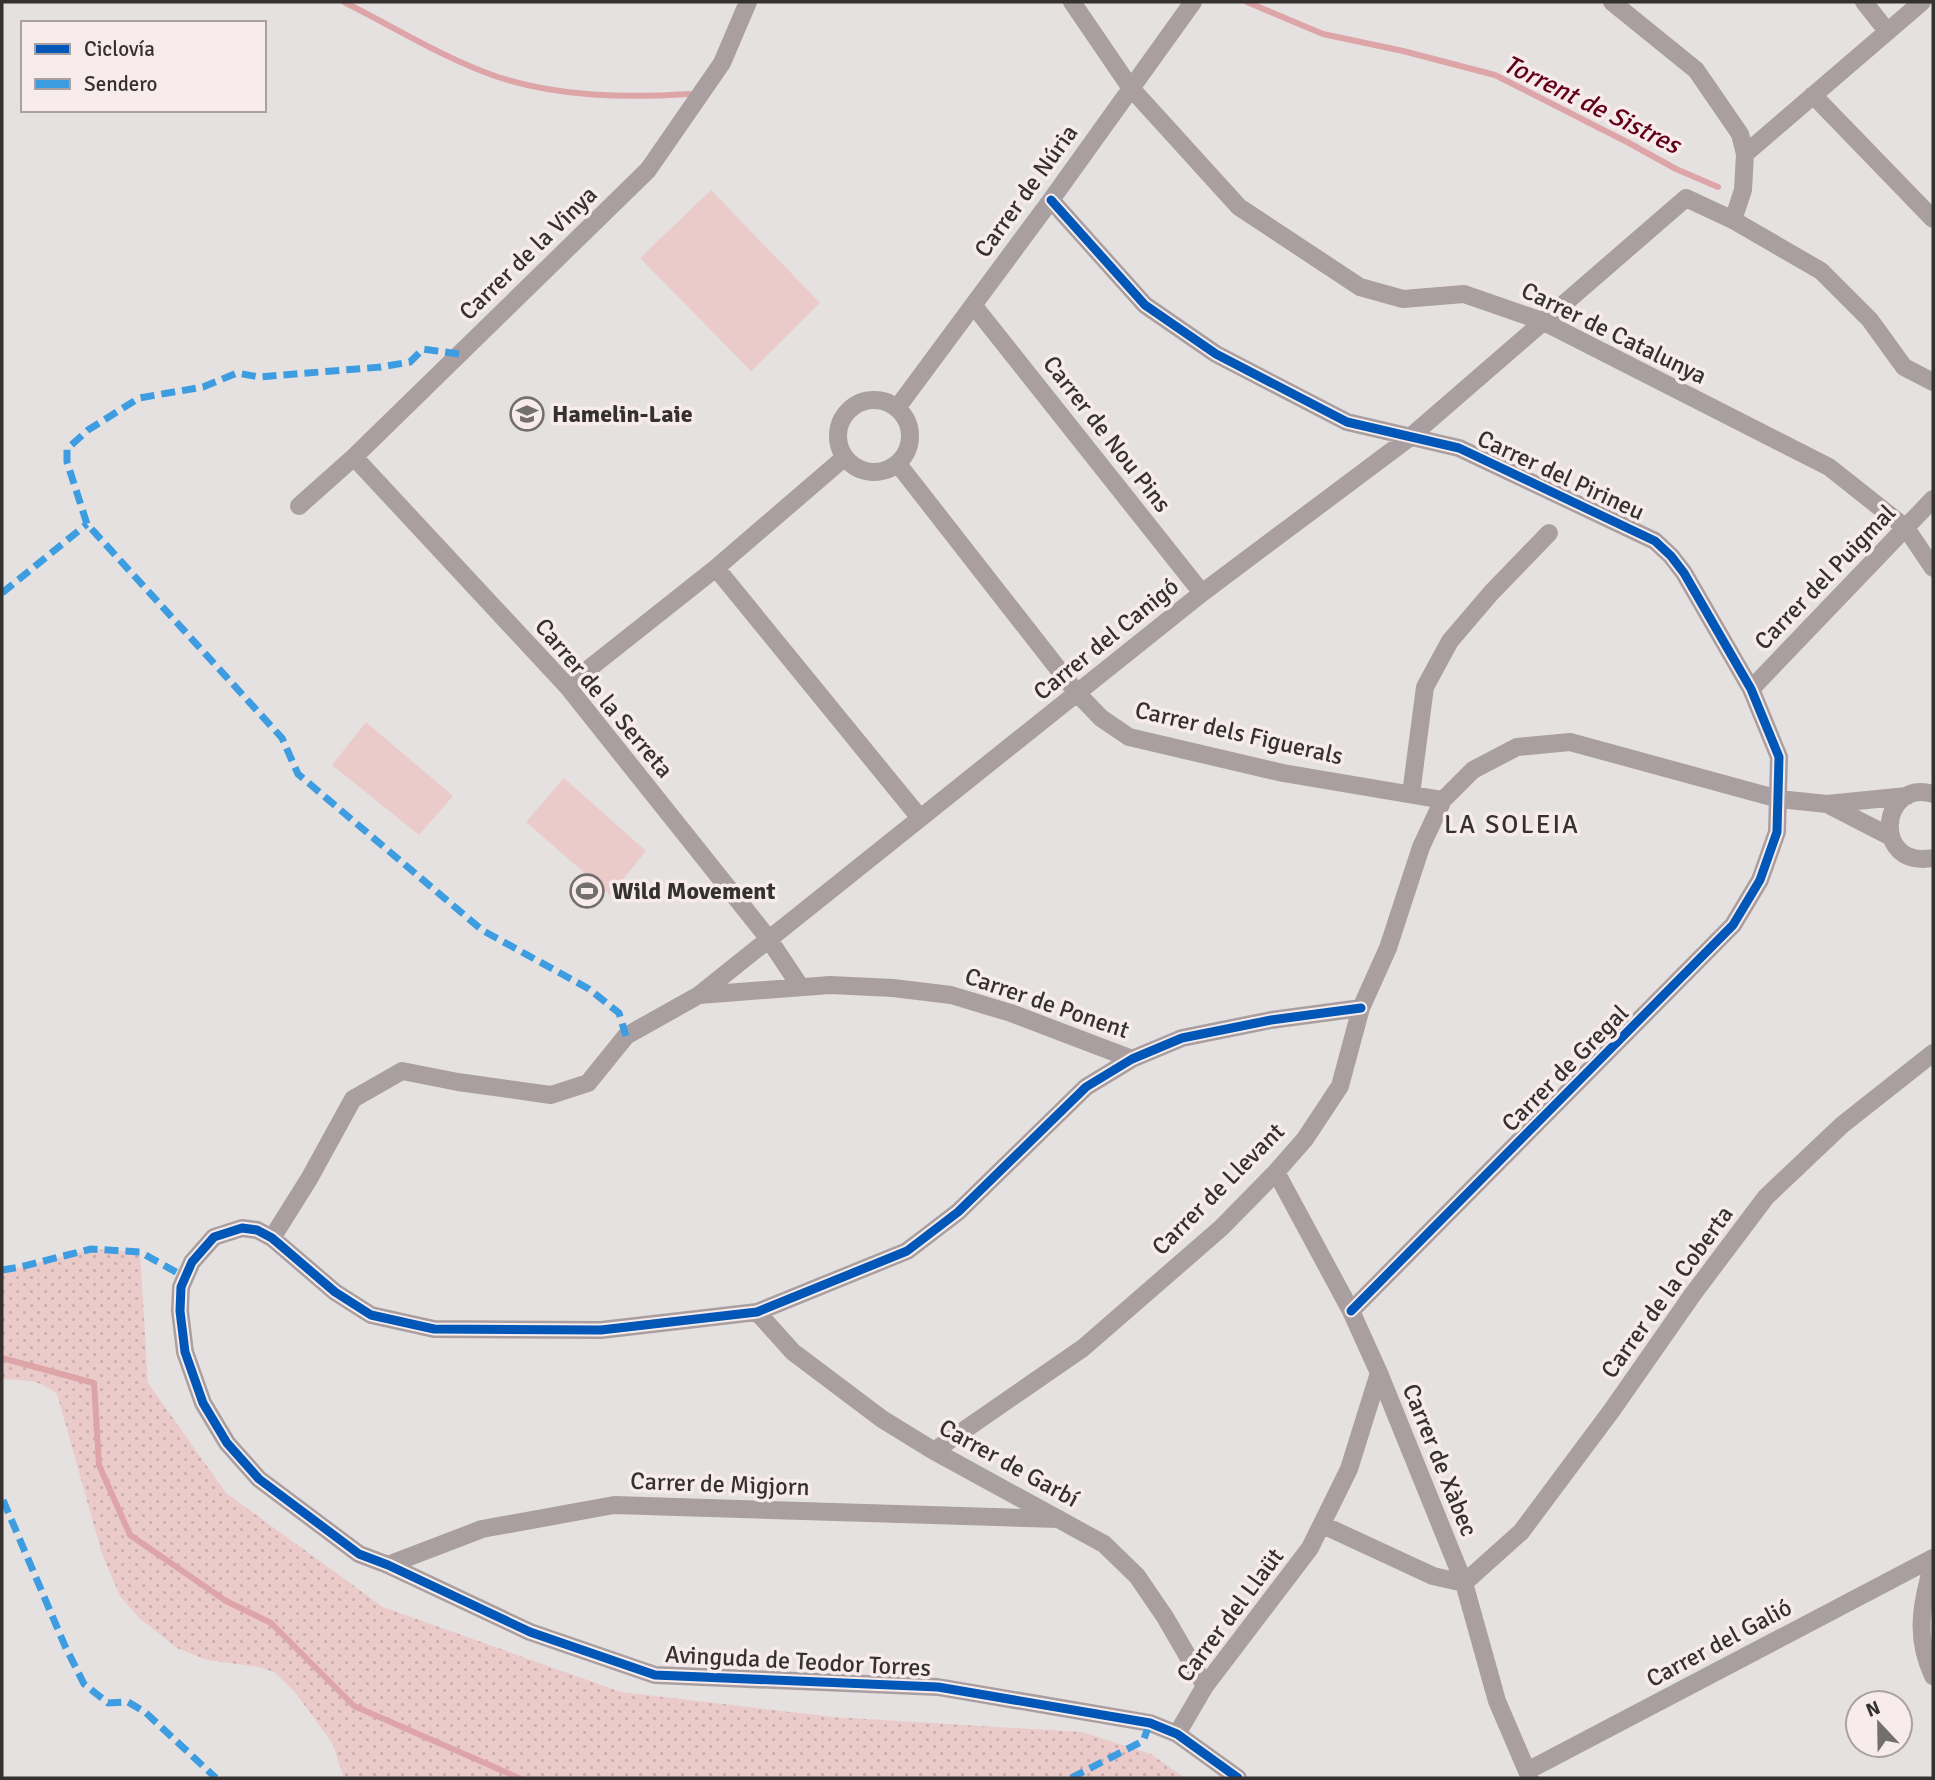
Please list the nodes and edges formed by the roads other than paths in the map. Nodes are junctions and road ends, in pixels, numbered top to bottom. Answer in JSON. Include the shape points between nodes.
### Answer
{"nodes":[{"id":1,"x":748,"y":2,"type":"edge"},
{"id":2,"x":1072,"y":2,"type":"edge"},
{"id":3,"x":1193,"y":2,"type":"edge"},
{"id":4,"x":1612,"y":2,"type":"edge"},
{"id":5,"x":1864,"y":2,"type":"edge"},
{"id":6,"x":1922,"y":2,"type":"edge"},
{"id":7,"x":1887,"y":31,"type":"junction"},
{"id":8,"x":1130,"y":87,"type":"junction"},
{"id":9,"x":1813,"y":95,"type":"junction"},
{"id":10,"x":1745,"y":154,"type":"junction"},
{"id":11,"x":1051,"y":201,"type":"junction"},
{"id":12,"x":1933,"y":219,"type":"edge"},
{"id":13,"x":1733,"y":220,"type":"junction"},
{"id":14,"x":974,"y":306,"type":"junction"},
{"id":15,"x":1542,"y":321,"type":"junction"},
{"id":16,"x":1933,"y":382,"type":"edge"},
{"id":17,"x":897,"y":408,"type":"junction"},
{"id":18,"x":1409,"y":438,"type":"junction"},
{"id":19,"x":354,"y":457,"type":"junction"},
{"id":20,"x":845,"y":457,"type":"junction"},
{"id":21,"x":898,"y":464,"type":"junction"},
{"id":22,"x":1933,"y":499,"type":"edge"},
{"id":23,"x":299,"y":506,"type":"dead end"},
{"id":24,"x":1906,"y":528,"type":"junction"},
{"id":25,"x":1549,"y":533,"type":"dead end"},
{"id":26,"x":716,"y":568,"type":"junction"},
{"id":27,"x":1933,"y":568,"type":"edge"},
{"id":28,"x":1202,"y":593,"type":"junction"},
{"id":29,"x":567,"y":686,"type":"junction"},
{"id":30,"x":1751,"y":689,"type":"junction"},
{"id":31,"x":1077,"y":693,"type":"junction"},
{"id":32,"x":1932,"y":793,"type":"edge"},
{"id":33,"x":1411,"y":794,"type":"junction"},
{"id":34,"x":1907,"y":796,"type":"junction"},
{"id":35,"x":1779,"y":799,"type":"junction"},
{"id":36,"x":1443,"y":800,"type":"junction"},
{"id":37,"x":1827,"y":804,"type":"junction"},
{"id":38,"x":920,"y":818,"type":"junction"},
{"id":39,"x":1891,"y":837,"type":"junction"},
{"id":40,"x":1930,"y":862,"type":"edge"},
{"id":41,"x":768,"y":938,"type":"junction"},
{"id":42,"x":800,"y":986,"type":"junction"},
{"id":43,"x":699,"y":995,"type":"junction"},
{"id":44,"x":1361,"y":1008,"type":"junction"},
{"id":45,"x":1933,"y":1053,"type":"edge"},
{"id":46,"x":1132,"y":1059,"type":"junction"},
{"id":47,"x":1276,"y":1172,"type":"junction"},
{"id":48,"x":272,"y":1237,"type":"junction"},
{"id":49,"x":1351,"y":1311,"type":"junction"},
{"id":50,"x":757,"y":1312,"type":"junction"},
{"id":51,"x":1379,"y":1373,"type":"junction"},
{"id":52,"x":934,"y":1451,"type":"junction"},
{"id":53,"x":1059,"y":1519,"type":"junction"},
{"id":54,"x":1323,"y":1525,"type":"junction"},
{"id":55,"x":1933,"y":1560,"type":"edge"},
{"id":56,"x":388,"y":1565,"type":"junction"},
{"id":57,"x":1464,"y":1583,"type":"junction"},
{"id":58,"x":1933,"y":1676,"type":"edge"},
{"id":59,"x":1205,"y":1686,"type":"junction"},
{"id":60,"x":1177,"y":1734,"type":"junction"},
{"id":61,"x":1528,"y":1775,"type":"edge"},
{"id":62,"x":1238,"y":1778,"type":"edge"}],
"edges":[{"from":1,"to":19,"type":"street","name":"Carrer de la Vinya","via":[[722,62],[648,170]]},
{"from":2,"to":8,"type":"street"},
{"from":3,"to":8,"type":"street","name":"Carrer de Núria"},
{"from":4,"to":10,"type":"street","via":[[1696,70],[1740,134]]},
{"from":5,"to":7,"type":"street"},
{"from":6,"to":7,"type":"street"},
{"from":7,"to":9,"type":"street"},
{"from":8,"to":11,"type":"street","name":"Carrer de Núria"},
{"from":8,"to":15,"type":"street","name":"Carrer de Catalunya","via":[[1239,207],[1360,287],[1403,299],[1464,294]]},
{"from":9,"to":10,"type":"street"},
{"from":9,"to":12,"type":"street"},
{"from":10,"to":13,"type":"street","via":[[1743,190]]},
{"from":11,"to":14,"type":"street","name":"Carrer de Núria"},
{"from":11,"to":18,"type":"street","name":"Carrer del Pirineu","via":[[1145,305],[1216,354],[1346,422]]},
{"from":13,"to":15,"type":"street","via":[[1686,198]]},
{"from":13,"to":16,"type":"street","via":[[1821,271],[1870,320],[1904,367]]},
{"from":14,"to":17,"type":"street","name":"Carrer de Núria"},
{"from":14,"to":28,"type":"street","name":"Carrer de Nou Pins"},
{"from":15,"to":18,"type":"street","name":"Carrer del Canigó"},
{"from":15,"to":24,"type":"street","name":"Carrer de Catalunya","via":[[1829,467]]},
{"from":17,"to":20,"type":"street","via":[[866,401],[846,414],[838,435]]},
{"from":17,"to":21,"type":"street","via":[[910,433],[908,450]]},
{"from":18,"to":28,"type":"street","name":"Carrer del Canigó"},
{"from":18,"to":30,"type":"street","name":"Carrer del Pirineu","via":[[1459,448],[1655,541],[1684,573]]},
{"from":19,"to":23,"type":"street","name":"Carrer de la Vinya"},
{"from":19,"to":29,"type":"street","name":"Carrer de la Serreta"},
{"from":20,"to":21,"type":"street","via":[[862,471],[885,471]]},
{"from":20,"to":26,"type":"street"},
{"from":21,"to":31,"type":"street","name":"Carrer dels Figuerals"},
{"from":22,"to":24,"type":"street","name":"Carrer del Puigmal"},
{"from":24,"to":27,"type":"street","name":"Carrer de Catalunya"},
{"from":24,"to":30,"type":"street","name":"Carrer del Puigmal"},
{"from":25,"to":33,"type":"street","via":[[1450,641],[1425,687]]},
{"from":26,"to":29,"type":"street"},
{"from":26,"to":38,"type":"street"},
{"from":28,"to":31,"type":"street","name":"Carrer del Canigó"},
{"from":29,"to":41,"type":"street","name":"Carrer de la Serreta"},
{"from":30,"to":35,"type":"street","name":"Carrer del Pirineu","via":[[1779,757]]},
{"from":31,"to":33,"type":"street","name":"Carrer dels Figuerals","via":[[1101,718],[1129,737],[1283,773]]},
{"from":31,"to":38,"type":"street","name":"Carrer del Canigó"},
{"from":32,"to":34,"type":"street"},
{"from":33,"to":36,"type":"street","name":"Carrer dels Figuerals"},
{"from":34,"to":37,"type":"street"},
{"from":34,"to":39,"type":"street","via":[[1892,812]]},
{"from":35,"to":36,"type":"street","name":"Carrer de Llevant","via":[[1570,742],[1517,747],[1473,770]]},
{"from":35,"to":37,"type":"street"},
{"from":35,"to":49,"type":"street","name":"Carrer de Gregal","via":[[1777,832],[1760,880],[1733,925]]},
{"from":36,"to":44,"type":"street","name":"Carrer de Llevant"},
{"from":37,"to":39,"type":"street"},
{"from":38,"to":41,"type":"street","name":"Carrer del Canigó"},
{"from":39,"to":40,"type":"street","via":[[1902,852]]},
{"from":41,"to":42,"type":"street","name":"Carrer de la Serreta"},
{"from":41,"to":43,"type":"street","name":"Carrer del Canigó"},
{"from":42,"to":43,"type":"street","name":"Carrer de Ponent"},
{"from":42,"to":46,"type":"street","name":"Carrer de Ponent","via":[[893,988],[951,995]]},
{"from":43,"to":48,"type":"street","name":"Carrer de Ponent","via":[[626,1036],[588,1083],[551,1095],[402,1071],[354,1100]]},
{"from":44,"to":46,"type":"street","via":[[1182,1038]]},
{"from":44,"to":47,"type":"street","name":"Carrer de Llevant","via":[[1340,1086],[1305,1139]]},
{"from":45,"to":57,"type":"street","name":"Carrer de la Coberta","via":[[1842,1125],[1766,1197],[1521,1532]]},
{"from":46,"to":50,"type":"street","via":[[1086,1087],[958,1212],[906,1251]]},
{"from":47,"to":49,"type":"street","name":"Carrer de Xàbec"},
{"from":47,"to":52,"type":"street","name":"Carrer de Llevant","via":[[1221,1228],[1083,1348]]},
{"from":48,"to":50,"type":"street","via":[[335,1292],[371,1315],[434,1329],[601,1330]]},
{"from":48,"to":56,"type":"street","name":"Avinguda de Teodor Torres","via":[[242,1228],[214,1237],[192,1262],[181,1287],[184,1352],[209,1413],[227,1443],[259,1479],[359,1554]]},
{"from":49,"to":51,"type":"street","name":"Carrer de Xàbec"},
{"from":50,"to":52,"type":"street","name":"Carrer de Garbí","via":[[793,1352],[882,1419]]},
{"from":51,"to":54,"type":"street","name":"Carrer del Llaüt","via":[[1349,1469]]},
{"from":51,"to":57,"type":"street","name":"Carrer de Xàbec"},
{"from":52,"to":53,"type":"street","name":"Carrer de Garbí"},
{"from":53,"to":56,"type":"street","name":"Carrer de Migjorn","via":[[614,1505],[482,1529]]},
{"from":53,"to":59,"type":"street","name":"Carrer de Garbí","via":[[1104,1544],[1137,1576]]},
{"from":54,"to":57,"type":"street","via":[[1433,1576]]},
{"from":54,"to":59,"type":"street","name":"Carrer del Llaüt"},
{"from":55,"to":58,"type":"street","via":[[1920,1631]]},
{"from":55,"to":61,"type":"street","name":"Carrer del Galió"},
{"from":56,"to":60,"type":"street","name":"Avinguda de Teodor Torres","via":[[530,1632],[655,1675],[938,1687],[1150,1723]]},
{"from":57,"to":61,"type":"street","name":"Carrer de Xàbec","via":[[1497,1701]]},
{"from":59,"to":60,"type":"street","name":"Carrer del Llaüt"},
{"from":60,"to":62,"type":"street","name":"Avinguda de Teodor Torres"}]}
